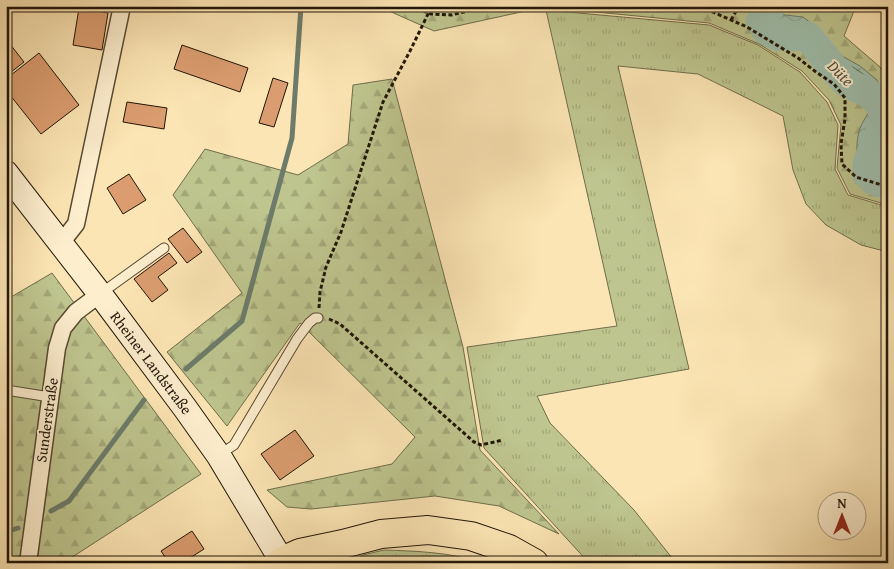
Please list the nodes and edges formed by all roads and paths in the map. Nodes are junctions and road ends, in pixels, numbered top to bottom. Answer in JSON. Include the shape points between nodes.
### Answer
{"nodes":[{"id":1,"x":122,"y":6,"type":"edge"},
{"id":2,"x":411,"y":6,"type":"edge"},
{"id":3,"x":489,"y":6,"type":"edge"},
{"id":4,"x":667,"y":6,"type":"edge"},
{"id":5,"x":739,"y":6,"type":"edge"},
{"id":6,"x":429,"y":12,"type":"junction"},
{"id":7,"x":731,"y":20,"type":"junction"},
{"id":8,"x":6,"y":173,"type":"edge"},
{"id":9,"x":888,"y":186,"type":"edge"},
{"id":10,"x":61,"y":243,"type":"junction"},
{"id":11,"x":164,"y":248,"type":"dead end"},
{"id":12,"x":100,"y":294,"type":"junction"},
{"id":13,"x":318,"y":318,"type":"junction"},
{"id":14,"x":6,"y":390,"type":"edge"},
{"id":15,"x":50,"y":397,"type":"junction"},
{"id":16,"x":503,"y":440,"type":"dead end"},
{"id":17,"x":219,"y":456,"type":"junction"},
{"id":18,"x":337,"y":554,"type":"edge"},
{"id":19,"x":282,"y":562,"type":"edge"},
{"id":20,"x":28,"y":563,"type":"edge"},
{"id":21,"x":534,"y":563,"type":"edge"}],
"edges":[{"from":1,"to":10,"type":"street","via":[[76,224]]},
{"from":2,"to":6,"type":"path"},
{"from":3,"to":6,"type":"path","via":[[451,15]]},
{"from":4,"to":7,"type":"path","via":[[706,9]]},
{"from":5,"to":7,"type":"path"},
{"from":6,"to":13,"type":"path","via":[[383,102],[341,232],[326,267]]},
{"from":7,"to":9,"type":"path","via":[[798,58],[834,84],[845,98],[842,164],[856,177]]},
{"from":8,"to":10,"type":"main road","name":"Rheiner Landstraße"},
{"from":10,"to":12,"type":"main road","name":"Rheiner Landstraße"},
{"from":11,"to":12,"type":"lane"},
{"from":12,"to":15,"type":"street","name":"Sunderstraße","via":[[76,312],[63,328],[56,348]]},
{"from":12,"to":17,"type":"main road","name":"Rheiner Landstraße"},
{"from":13,"to":16,"type":"path","via":[[340,324],[474,442],[481,445]]},
{"from":13,"to":17,"type":"lane","via":[[309,322],[297,339],[234,445]]},
{"from":14,"to":15,"type":"lane"},
{"from":15,"to":20,"type":"street","name":"Sunderstraße"},
{"from":17,"to":19,"type":"main road","name":"Rheiner Landstraße"},
{"from":18,"to":19,"type":"highway","via":[[300,554]]},
{"from":18,"to":21,"type":"highway","via":[[381,534],[428,530],[471,536],[509,549]]}]}
